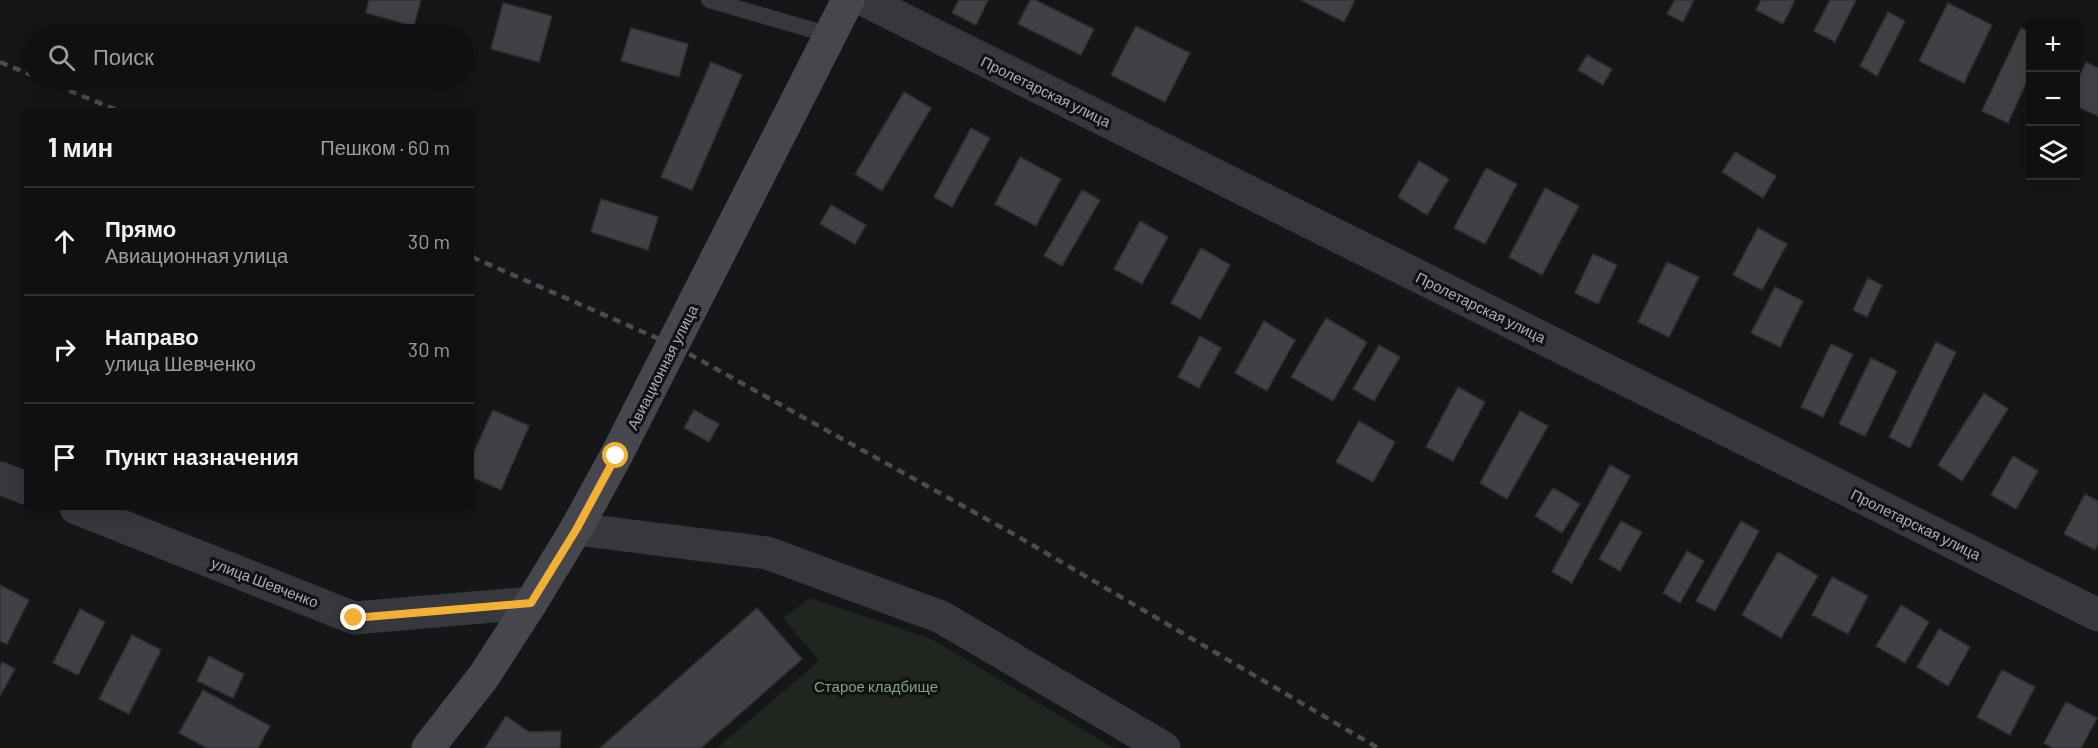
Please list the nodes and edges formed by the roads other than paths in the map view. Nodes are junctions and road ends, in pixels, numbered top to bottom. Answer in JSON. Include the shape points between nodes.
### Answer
{"nodes":[{"id":1,"x":709,"y":0,"type":"edge"},
{"id":2,"x":848,"y":0,"type":"edge"},
{"id":3,"x":864,"y":0,"type":"edge"},
{"id":4,"x":830,"y":35,"type":"junction"},
{"id":5,"x":0,"y":478,"type":"edge"},
{"id":6,"x":24,"y":487,"type":"edge"},
{"id":7,"x":81,"y":510,"type":"edge"},
{"id":8,"x":576,"y":530,"type":"junction"},
{"id":9,"x":531,"y":603,"type":"junction"},
{"id":10,"x":2098,"y":615,"type":"edge"},
{"id":11,"x":428,"y":748,"type":"edge"},
{"id":12,"x":1164,"y":748,"type":"edge"}],
"edges":[{"from":1,"to":4,"type":"lane"},
{"from":2,"to":4,"type":"main road","name":"Авиационная улица"},
{"from":3,"to":10,"type":"street","name":"Пролетарская улица"},
{"from":4,"to":8,"type":"main road","name":"Авиационная улица"},
{"from":5,"to":6,"type":"street"},
{"from":7,"to":9,"type":"street","name":"улица Шевченко","via":[[354,618]]},
{"from":8,"to":9,"type":"main road","name":"Авиационная улица"},
{"from":8,"to":12,"type":"street","via":[[767,553],[941,617]]},
{"from":9,"to":11,"type":"main road","name":"Авиационная улица","via":[[484,676]]}]}
